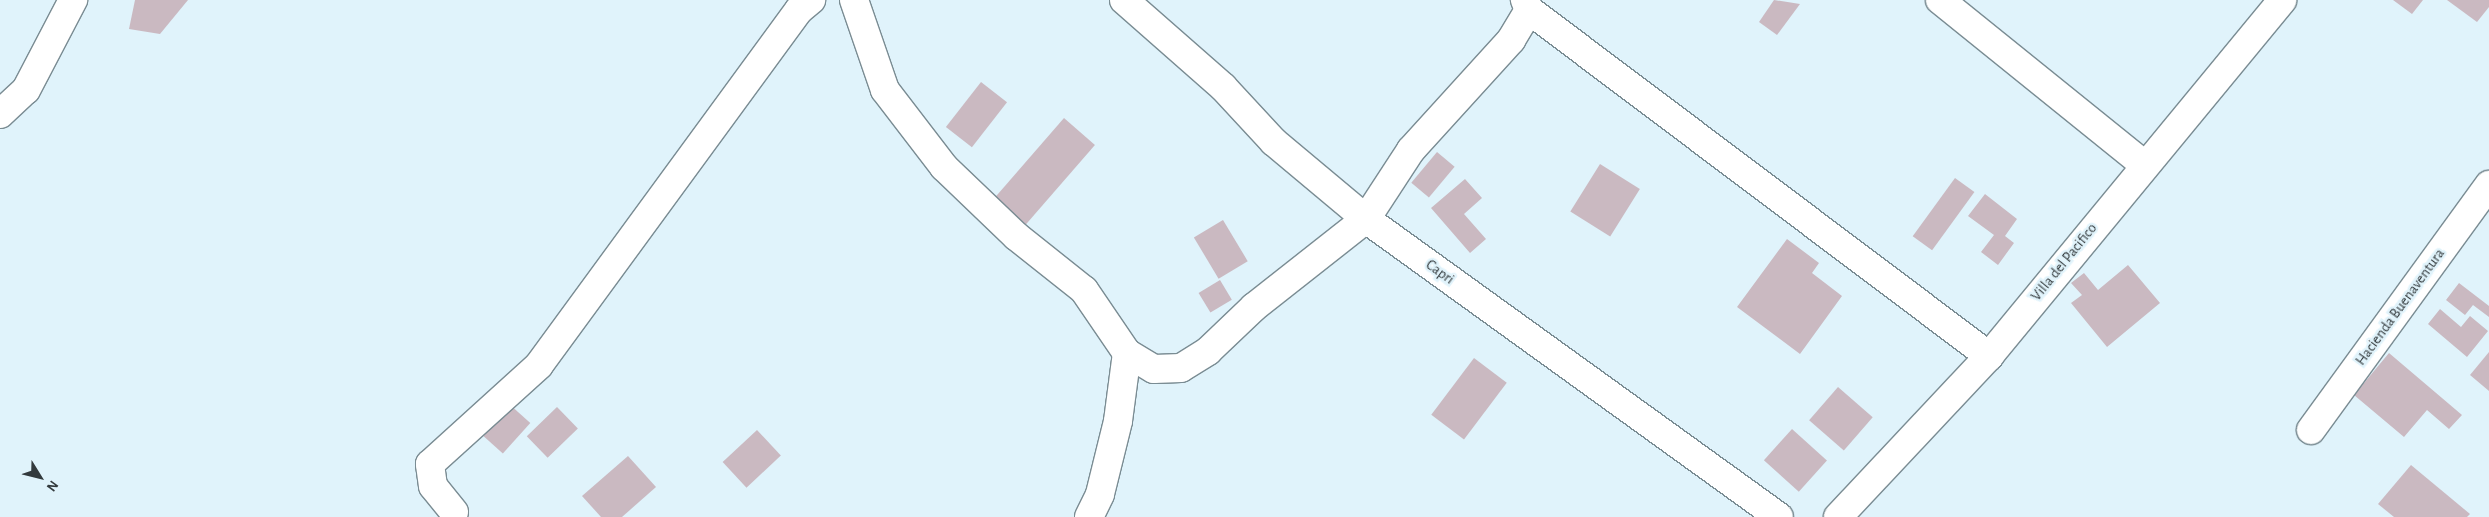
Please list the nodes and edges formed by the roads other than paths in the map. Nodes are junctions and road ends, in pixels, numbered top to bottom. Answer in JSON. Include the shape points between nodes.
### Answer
{"nodes":[{"id":1,"x":73,"y":0,"type":"edge"},
{"id":2,"x":811,"y":0,"type":"edge"},
{"id":3,"x":854,"y":0,"type":"edge"},
{"id":4,"x":1124,"y":0,"type":"edge"},
{"id":5,"x":1940,"y":0,"type":"edge"},
{"id":6,"x":2282,"y":0,"type":"edge"},
{"id":7,"x":1527,"y":5,"type":"edge"},
{"id":8,"x":0,"y":114,"type":"edge"},
{"id":9,"x":2143,"y":164,"type":"junction"},
{"id":10,"x":2489,"y":185,"type":"edge"},
{"id":11,"x":1366,"y":219,"type":"junction"},
{"id":12,"x":1127,"y":353,"type":"junction"},
{"id":13,"x":1989,"y":356,"type":"junction"},
{"id":14,"x":2312,"y":430,"type":"dead end"},
{"id":15,"x":454,"y":512,"type":"dead end"},
{"id":16,"x":1089,"y":517,"type":"edge"},
{"id":17,"x":1779,"y":517,"type":"edge"},
{"id":18,"x":1838,"y":517,"type":"edge"}],
"edges":[{"from":1,"to":8,"type":"street","via":[[26,90]]},
{"from":2,"to":15,"type":"street","via":[[539,365],[430,464],[433,486]]},
{"from":3,"to":12,"type":"street","via":[[885,90],[944,166],[1016,236],[1084,290]]},
{"from":4,"to":11,"type":"street","name":"Capri","via":[[1223,87],[1274,142]]},
{"from":5,"to":9,"type":"street"},
{"from":6,"to":9,"type":"street","name":"Villa del Pacifico"},
{"from":7,"to":11,"type":"street","via":[[1512,40],[1411,150]]},
{"from":7,"to":13,"type":"street"},
{"from":9,"to":13,"type":"street","name":"Villa del Pacifico"},
{"from":10,"to":14,"type":"street","name":"Hacienda Buenaventura"},
{"from":11,"to":12,"type":"street","via":[[1254,307],[1208,351],[1181,368],[1154,369]]},
{"from":11,"to":17,"type":"street","name":"Capri"},
{"from":12,"to":16,"type":"street","via":[[1118,421],[1100,494]]},
{"from":13,"to":18,"type":"street","name":"Villa del Pacifico"}]}
